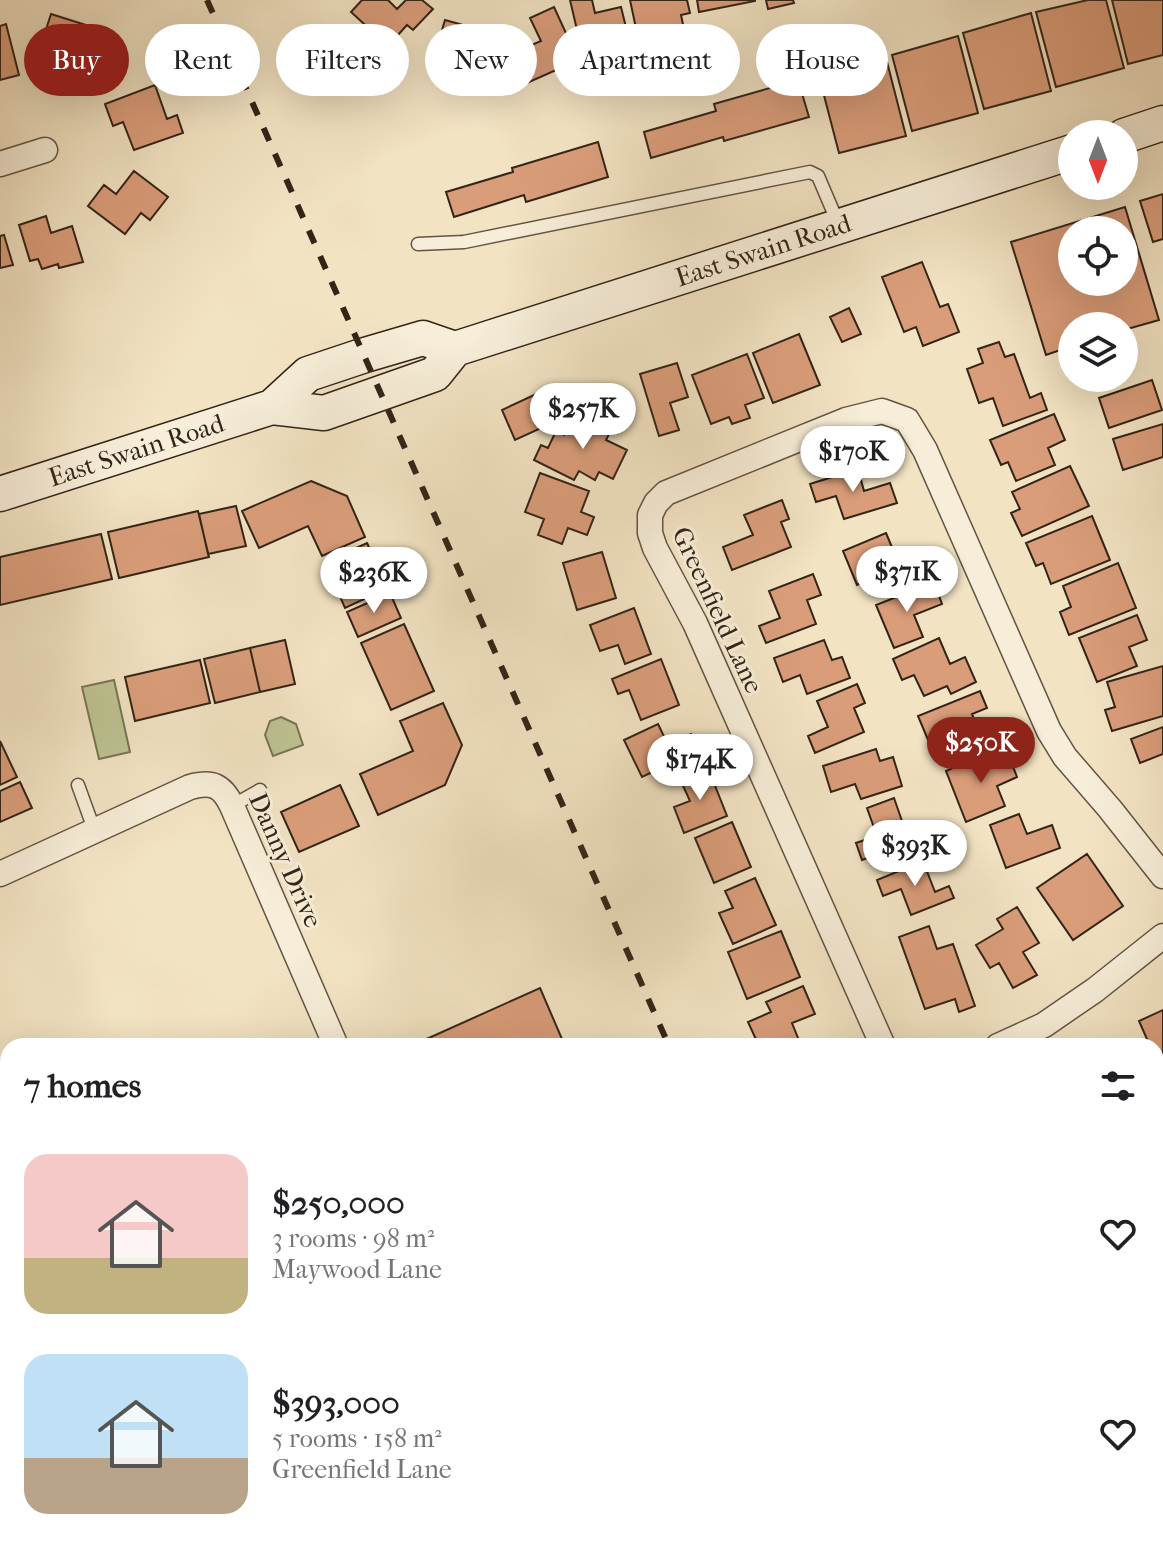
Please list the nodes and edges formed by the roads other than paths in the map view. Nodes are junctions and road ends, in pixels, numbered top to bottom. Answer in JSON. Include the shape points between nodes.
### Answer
{"nodes":[{"id":1,"x":1163,"y":123,"type":"edge"},
{"id":2,"x":1138,"y":131,"type":"edge"},
{"id":3,"x":45,"y":150,"type":"dead end"},
{"id":4,"x":1058,"y":156,"type":"edge"},
{"id":5,"x":0,"y":164,"type":"edge"},
{"id":6,"x":839,"y":226,"type":"junction"},
{"id":7,"x":418,"y":244,"type":"dead end"},
{"id":8,"x":0,"y":494,"type":"edge"},
{"id":9,"x":78,"y":785,"type":"dead end"},
{"id":10,"x":260,"y":790,"type":"dead end"},
{"id":11,"x":232,"y":806,"type":"junction"},
{"id":12,"x":95,"y":832,"type":"junction"},
{"id":13,"x":0,"y":874,"type":"edge"},
{"id":14,"x":1163,"y":876,"type":"edge"},
{"id":15,"x":1163,"y":936,"type":"edge"},
{"id":16,"x":333,"y":1038,"type":"edge"},
{"id":17,"x":879,"y":1038,"type":"edge"},
{"id":18,"x":1016,"y":1038,"type":"edge"}],
"edges":[{"from":1,"to":2,"type":"main road"},
{"from":3,"to":5,"type":"street"},
{"from":4,"to":6,"type":"main road","name":"East Swain Road"},
{"from":6,"to":7,"type":"lane","via":[[818,176],[810,172],[464,242]]},
{"from":6,"to":8,"type":"main road","name":"East Swain Road","via":[[455,349],[435,374],[324,413],[272,407]]},
{"from":9,"to":12,"type":"lane"},
{"from":10,"to":11,"type":"lane"},
{"from":11,"to":12,"type":"street","name":"Danny Drive","via":[[220,787],[201,784]]},
{"from":11,"to":16,"type":"street","name":"Danny Drive"},
{"from":12,"to":13,"type":"street","name":"Danny Drive"},
{"from":14,"to":17,"type":"street","name":"Greenfield Lane","via":[[1049,731],[907,420],[882,411],[846,420],[679,485],[656,503],[650,515],[655,548],[695,623]]},
{"from":15,"to":18,"type":"street","via":[[1082,999]]}]}
